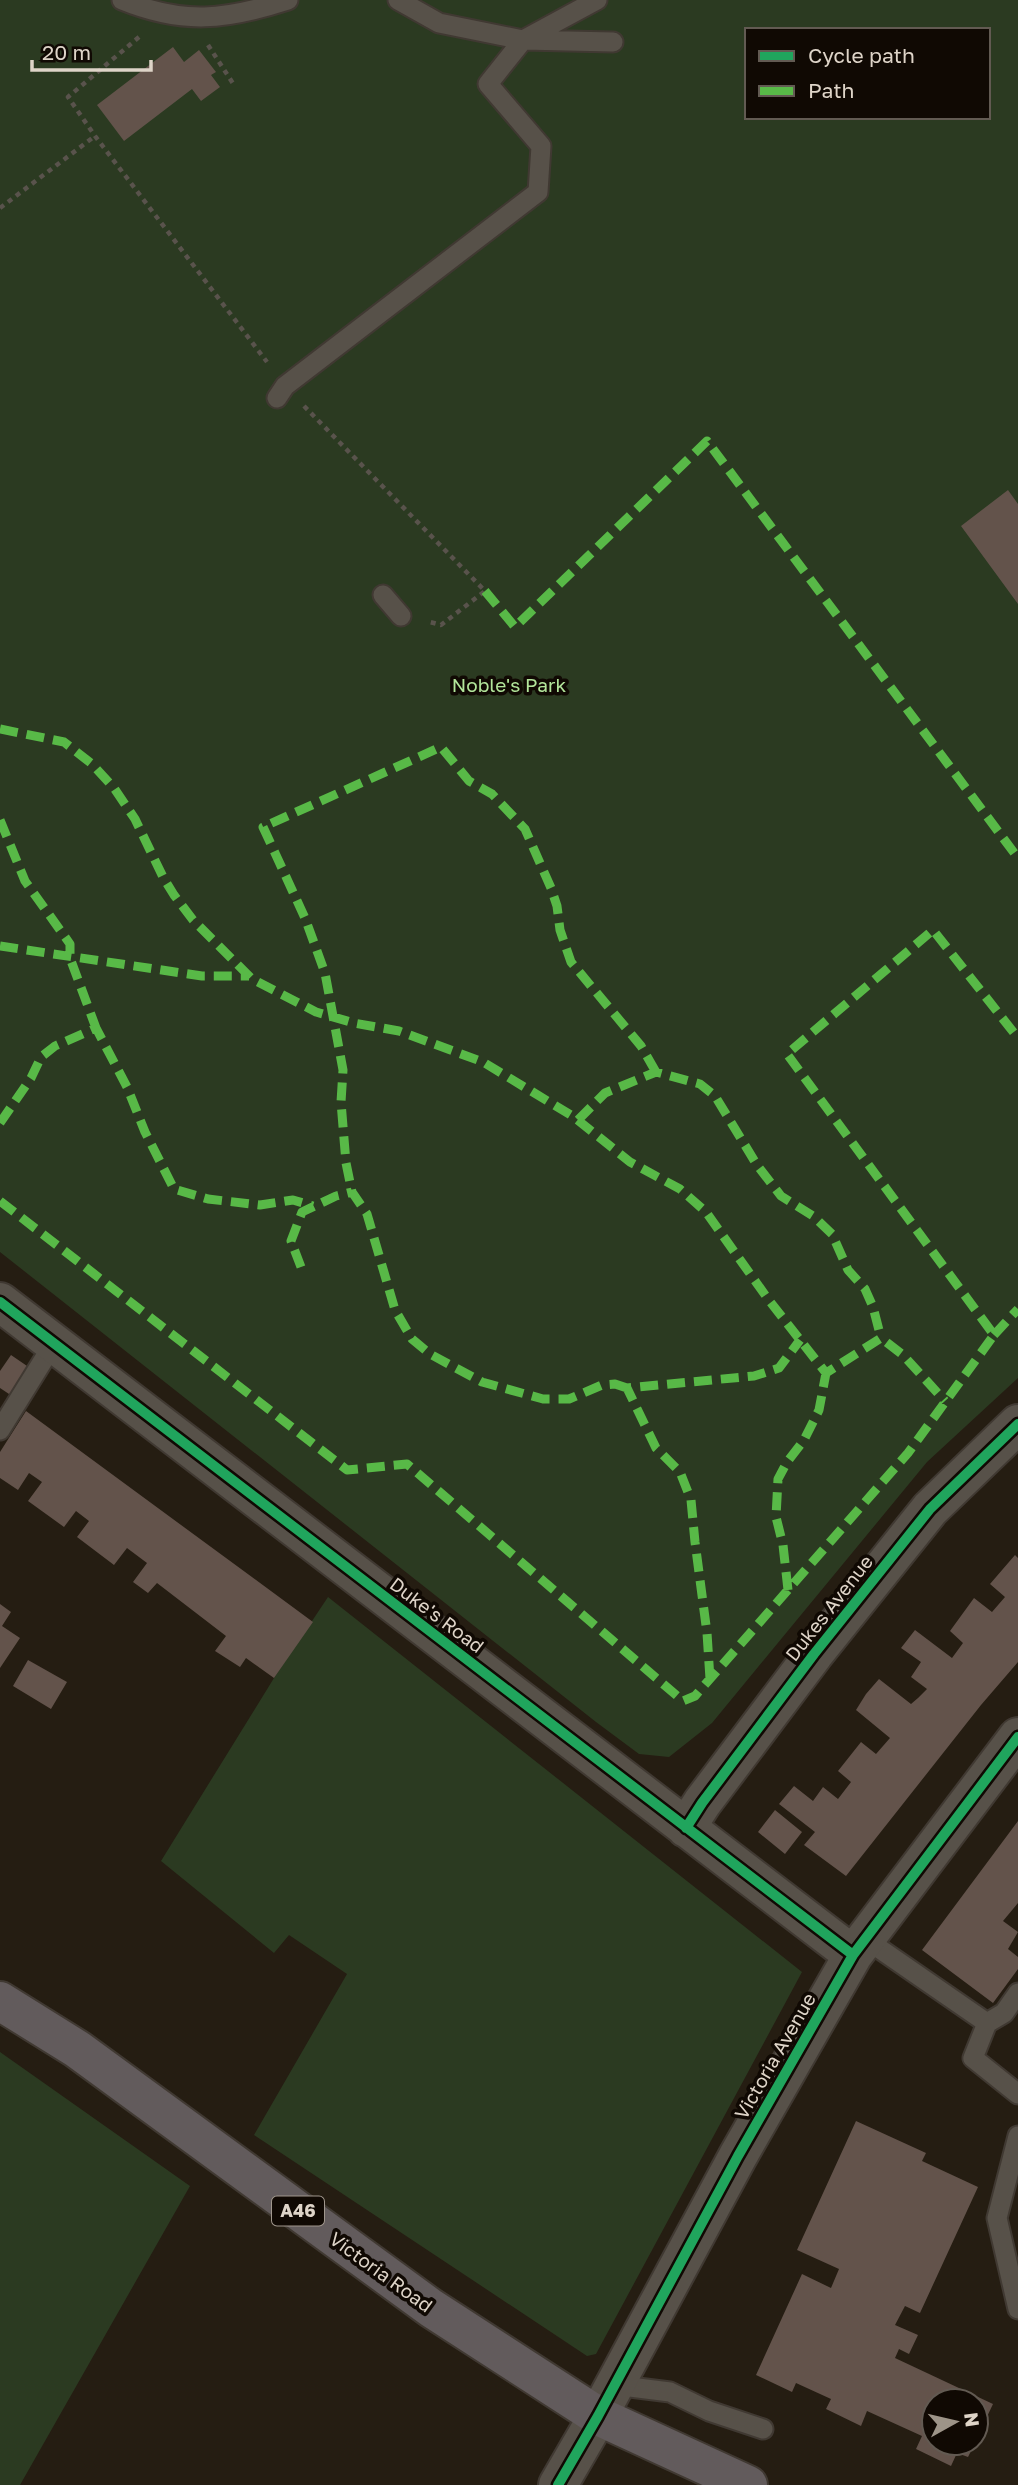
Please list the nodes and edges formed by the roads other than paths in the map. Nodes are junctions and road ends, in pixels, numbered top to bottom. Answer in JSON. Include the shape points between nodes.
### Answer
{"nodes":[{"id":1,"x":122,"y":0,"type":"edge"},
{"id":2,"x":288,"y":0,"type":"edge"},
{"id":3,"x":398,"y":0,"type":"edge"},
{"id":4,"x":597,"y":0,"type":"edge"},
{"id":5,"x":154,"y":6,"type":"edge"},
{"id":6,"x":523,"y":40,"type":"junction"},
{"id":7,"x":613,"y":42,"type":"dead end"},
{"id":8,"x":281,"y":392,"type":"road end"},
{"id":9,"x":383,"y":595,"type":"dead end"},
{"id":10,"x":401,"y":616,"type":"road end"},
{"id":11,"x":0,"y":1302,"type":"edge"},
{"id":12,"x":54,"y":1343,"type":"junction"},
{"id":13,"x":1018,"y":1424,"type":"edge"},
{"id":14,"x":0,"y":1430,"type":"edge"},
{"id":15,"x":1018,"y":1737,"type":"edge"},
{"id":16,"x":686,"y":1828,"type":"junction"},
{"id":17,"x":858,"y":1946,"type":"junction"},
{"id":18,"x":1018,"y":1993,"type":"edge"},
{"id":19,"x":0,"y":2001,"type":"edge"},
{"id":20,"x":987,"y":2023,"type":"junction"},
{"id":21,"x":1018,"y":2094,"type":"edge"},
{"id":22,"x":1018,"y":2136,"type":"edge"},
{"id":23,"x":1018,"y":2309,"type":"edge"},
{"id":24,"x":606,"y":2401,"type":"junction"},
{"id":25,"x":763,"y":2429,"type":"dead end"},
{"id":26,"x":558,"y":2485,"type":"edge"},
{"id":27,"x":748,"y":2485,"type":"edge"}],
"edges":[{"from":1,"to":5,"type":"lane"},
{"from":2,"to":5,"type":"lane","via":[[252,12],[194,19]]},
{"from":3,"to":6,"type":"lane","via":[[439,23]]},
{"from":4,"to":6,"type":"lane"},
{"from":6,"to":7,"type":"lane"},
{"from":6,"to":8,"type":"lane","via":[[488,84],[541,146],[538,192]]},
{"from":9,"to":10,"type":"lane"},
{"from":11,"to":12,"type":"street","name":"Duke's Road"},
{"from":12,"to":14,"type":"lane"},
{"from":12,"to":16,"type":"street","name":"Duke's Road"},
{"from":13,"to":16,"type":"street","name":"Dukes Avenue","via":[[930,1509],[814,1654]]},
{"from":15,"to":17,"type":"street","name":"Victoria Avenue"},
{"from":16,"to":17,"type":"street","name":"Duke's Road"},
{"from":17,"to":20,"type":"lane"},
{"from":17,"to":24,"type":"street","name":"Victoria Avenue"},
{"from":18,"to":20,"type":"lane","via":[[1004,2013]]},
{"from":19,"to":24,"type":"main road","name":"Victoria Road","number":"A46","via":[[77,2049],[431,2308]]},
{"from":20,"to":21,"type":"lane","via":[[973,2058]]},
{"from":22,"to":23,"type":"lane","via":[[997,2218]]},
{"from":24,"to":25,"type":"lane","via":[[670,2392]]},
{"from":24,"to":26,"type":"street","name":"Victoria Avenue"},
{"from":24,"to":27,"type":"main road","name":"Victoria Road","number":"A46"}]}
